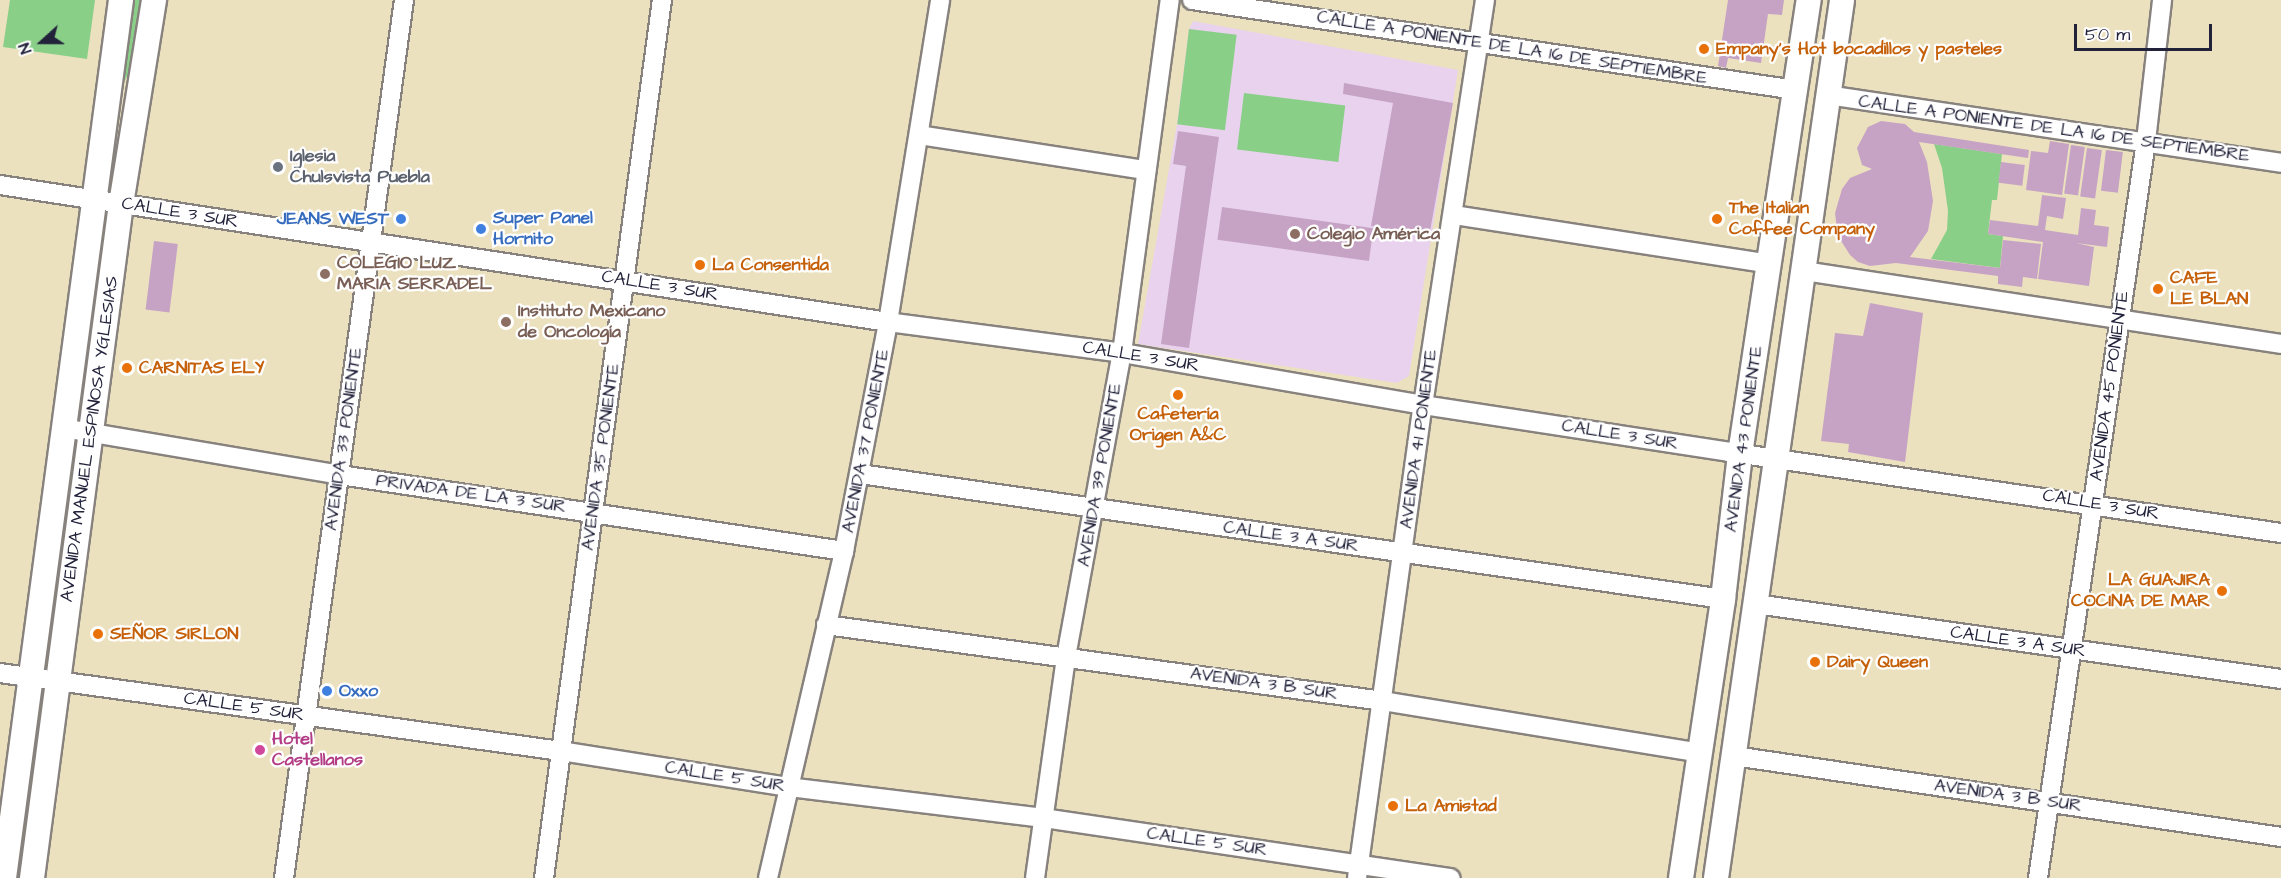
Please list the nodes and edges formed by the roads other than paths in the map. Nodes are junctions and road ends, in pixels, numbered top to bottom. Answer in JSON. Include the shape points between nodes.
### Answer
{"nodes":[{"id":1,"x":120,"y":0,"type":"edge"},
{"id":2,"x":154,"y":0,"type":"edge"},
{"id":3,"x":404,"y":0,"type":"edge"},
{"id":4,"x":662,"y":0,"type":"edge"},
{"id":5,"x":940,"y":0,"type":"edge"},
{"id":6,"x":1170,"y":0,"type":"edge"},
{"id":7,"x":1192,"y":0,"type":"edge"},
{"id":8,"x":1485,"y":0,"type":"edge"},
{"id":9,"x":1809,"y":0,"type":"edge"},
{"id":10,"x":1842,"y":0,"type":"edge"},
{"id":11,"x":2162,"y":0,"type":"edge"},
{"id":12,"x":1479,"y":42,"type":"junction"},
{"id":13,"x":1796,"y":90,"type":"junction"},
{"id":14,"x":1827,"y":94,"type":"junction"},
{"id":15,"x":919,"y":135,"type":"junction"},
{"id":16,"x":2146,"y":141,"type":"junction"},
{"id":17,"x":2281,"y":163,"type":"edge"},
{"id":18,"x":1146,"y":170,"type":"junction"},
{"id":19,"x":0,"y":185,"type":"edge"},
{"id":20,"x":93,"y":199,"type":"junction"},
{"id":21,"x":121,"y":204,"type":"junction"},
{"id":22,"x":1454,"y":215,"type":"junction"},
{"id":23,"x":371,"y":242,"type":"junction"},
{"id":24,"x":1769,"y":264,"type":"junction"},
{"id":25,"x":1804,"y":272,"type":"junction"},
{"id":26,"x":625,"y":281,"type":"junction"},
{"id":27,"x":2118,"y":319,"type":"junction"},
{"id":28,"x":888,"y":322,"type":"junction"},
{"id":29,"x":2281,"y":344,"type":"edge"},
{"id":30,"x":1122,"y":353,"type":"junction"},
{"id":31,"x":1423,"y":405,"type":"junction"},
{"id":32,"x":63,"y":428,"type":"junction"},
{"id":33,"x":92,"y":432,"type":"junction"},
{"id":34,"x":1740,"y":454,"type":"junction"},
{"id":35,"x":1778,"y":458,"type":"junction"},
{"id":36,"x":860,"y":474,"type":"junction"},
{"id":37,"x":339,"y":475,"type":"junction"},
{"id":38,"x":2094,"y":504,"type":"junction"},
{"id":39,"x":1093,"y":509,"type":"junction"},
{"id":40,"x":594,"y":512,"type":"junction"},
{"id":41,"x":2281,"y":533,"type":"edge"},
{"id":42,"x":844,"y":551,"type":"junction"},
{"id":43,"x":1403,"y":553,"type":"junction"},
{"id":44,"x":1723,"y":599,"type":"junction"},
{"id":45,"x":1756,"y":604,"type":"junction"},
{"id":46,"x":826,"y":625,"type":"junction"},
{"id":47,"x":2073,"y":649,"type":"junction"},
{"id":48,"x":1066,"y":657,"type":"junction"},
{"id":49,"x":0,"y":673,"type":"edge"},
{"id":50,"x":31,"y":677,"type":"junction"},
{"id":51,"x":2281,"y":679,"type":"edge"},
{"id":52,"x":57,"y":681,"type":"junction"},
{"id":53,"x":1383,"y":701,"type":"junction"},
{"id":54,"x":306,"y":716,"type":"junction"},
{"id":55,"x":561,"y":751,"type":"junction"},
{"id":56,"x":1701,"y":753,"type":"junction"},
{"id":57,"x":1734,"y":756,"type":"junction"},
{"id":58,"x":788,"y":787,"type":"junction"},
{"id":59,"x":2048,"y":801,"type":"junction"},
{"id":60,"x":1043,"y":818,"type":"junction"},
{"id":61,"x":2281,"y":837,"type":"edge"},
{"id":62,"x":1358,"y":871,"type":"edge"},
{"id":63,"x":4,"y":878,"type":"edge"},
{"id":64,"x":32,"y":878,"type":"edge"},
{"id":65,"x":284,"y":878,"type":"edge"},
{"id":66,"x":544,"y":878,"type":"edge"},
{"id":67,"x":768,"y":878,"type":"edge"},
{"id":68,"x":1035,"y":878,"type":"edge"},
{"id":69,"x":1451,"y":878,"type":"edge"},
{"id":70,"x":1681,"y":878,"type":"edge"},
{"id":71,"x":1716,"y":878,"type":"edge"},
{"id":72,"x":2038,"y":878,"type":"edge"}],
"edges":[{"from":1,"to":20,"type":"main road","name":"AVENIDA MANUEL ESPINOSA YGLESIAS"},
{"from":2,"to":21,"type":"main road","name":"AVENIDA MANUEL ESPINOSA YGLESIAS"},
{"from":3,"to":23,"type":"street","name":"AVENIDA 33 PONIENTE"},
{"from":4,"to":26,"type":"street","name":"AVENIDA 35 PONIENTE"},
{"from":5,"to":15,"type":"street","name":"AVENIDA 37 PONIENTE"},
{"from":6,"to":18,"type":"street","name":"AVENIDA 39 PONIENTE"},
{"from":7,"to":12,"type":"street","name":"CALLE A PONIENTE DE LA 16 DE SEPTIEMBRE"},
{"from":8,"to":12,"type":"street","name":"AVENIDA 41 PONIENTE"},
{"from":9,"to":13,"type":"main road","name":"AVENIDA 43 PONIENTE"},
{"from":10,"to":14,"type":"main road","name":"AVENIDA 43 PONIENTE"},
{"from":11,"to":16,"type":"street","name":"AVENIDA 45 PONIENTE"},
{"from":12,"to":13,"type":"street","name":"CALLE A PONIENTE DE LA 16 DE SEPTIEMBRE"},
{"from":12,"to":22,"type":"street","name":"AVENIDA 41 PONIENTE"},
{"from":13,"to":24,"type":"main road","name":"AVENIDA 43 PONIENTE"},
{"from":14,"to":16,"type":"street","name":"CALLE A PONIENTE DE LA 16 DE SEPTIEMBRE"},
{"from":14,"to":25,"type":"main road","name":"AVENIDA 43 PONIENTE"},
{"from":15,"to":18,"type":"street"},
{"from":15,"to":28,"type":"street","name":"AVENIDA 37 PONIENTE"},
{"from":16,"to":17,"type":"street","name":"CALLE A PONIENTE DE LA 16 DE SEPTIEMBRE"},
{"from":16,"to":27,"type":"street","name":"AVENIDA 45 PONIENTE"},
{"from":18,"to":30,"type":"street","name":"AVENIDA 39 PONIENTE"},
{"from":19,"to":20,"type":"street","name":"CALLE 3 SUR"},
{"from":20,"to":21,"type":"street","name":"CALLE 3 SUR"},
{"from":20,"to":32,"type":"main road","name":"AVENIDA MANUEL ESPINOSA YGLESIAS"},
{"from":21,"to":23,"type":"street","name":"CALLE 3 SUR"},
{"from":21,"to":33,"type":"main road","name":"AVENIDA MANUEL ESPINOSA YGLESIAS"},
{"from":22,"to":24,"type":"street"},
{"from":22,"to":31,"type":"street","name":"AVENIDA 41 PONIENTE"},
{"from":23,"to":26,"type":"street","name":"CALLE 3 SUR"},
{"from":23,"to":37,"type":"street","name":"AVENIDA 33 PONIENTE"},
{"from":24,"to":34,"type":"main road","name":"AVENIDA 43 PONIENTE"},
{"from":25,"to":27,"type":"street"},
{"from":25,"to":35,"type":"main road","name":"AVENIDA 43 PONIENTE"},
{"from":26,"to":28,"type":"street","name":"CALLE 3 SUR"},
{"from":26,"to":40,"type":"street","name":"AVENIDA 35 PONIENTE"},
{"from":27,"to":29,"type":"street"},
{"from":27,"to":38,"type":"street","name":"AVENIDA 45 PONIENTE"},
{"from":28,"to":30,"type":"street","name":"CALLE 3 SUR"},
{"from":28,"to":36,"type":"street","name":"AVENIDA 37 PONIENTE"},
{"from":30,"to":31,"type":"street","name":"CALLE 3 SUR"},
{"from":30,"to":39,"type":"street","name":"AVENIDA 39 PONIENTE"},
{"from":31,"to":34,"type":"street","name":"CALLE 3 SUR"},
{"from":31,"to":43,"type":"street","name":"AVENIDA 41 PONIENTE"},
{"from":32,"to":33,"type":"street","name":"PRIVADA DE LA 3 SUR"},
{"from":32,"to":50,"type":"main road","name":"AVENIDA MANUEL ESPINOSA YGLESIAS"},
{"from":33,"to":37,"type":"street","name":"PRIVADA DE LA 3 SUR"},
{"from":33,"to":52,"type":"main road","name":"AVENIDA MANUEL ESPINOSA YGLESIAS"},
{"from":34,"to":35,"type":"street","name":"CALLE 3 SUR"},
{"from":34,"to":44,"type":"main road","name":"AVENIDA 43 PONIENTE"},
{"from":35,"to":38,"type":"street","name":"CALLE 3 SUR"},
{"from":35,"to":45,"type":"main road","name":"AVENIDA 43 PONIENTE"},
{"from":36,"to":39,"type":"street","name":"CALLE 3 A SUR"},
{"from":36,"to":42,"type":"street","name":"AVENIDA 37 PONIENTE"},
{"from":37,"to":40,"type":"street","name":"PRIVADA DE LA 3 SUR"},
{"from":37,"to":54,"type":"street","name":"AVENIDA 33 PONIENTE"},
{"from":38,"to":41,"type":"street","name":"CALLE 3 SUR"},
{"from":38,"to":47,"type":"street","name":"AVENIDA 45 PONIENTE"},
{"from":39,"to":43,"type":"street","name":"CALLE 3 A SUR"},
{"from":39,"to":48,"type":"street","name":"AVENIDA 39 PONIENTE"},
{"from":40,"to":42,"type":"street","name":"PRIVADA DE LA 3 SUR"},
{"from":40,"to":55,"type":"street","name":"AVENIDA 35 PONIENTE"},
{"from":42,"to":46,"type":"street","name":"AVENIDA 37 PONIENTE"},
{"from":43,"to":44,"type":"street","name":"CALLE 3 A SUR"},
{"from":43,"to":53,"type":"street","name":"AVENIDA 41 PONIENTE"},
{"from":44,"to":56,"type":"main road","name":"AVENIDA 43 PONIENTE"},
{"from":45,"to":47,"type":"street","name":"CALLE 3 A SUR"},
{"from":45,"to":57,"type":"main road","name":"AVENIDA 43 PONIENTE"},
{"from":46,"to":48,"type":"street","name":"AVENIDA 3 B SUR"},
{"from":46,"to":58,"type":"street","name":"AVENIDA 37 PONIENTE"},
{"from":47,"to":51,"type":"street","name":"CALLE 3 A SUR"},
{"from":47,"to":59,"type":"street","name":"AVENIDA 45 PONIENTE"},
{"from":48,"to":53,"type":"street","name":"AVENIDA 3 B SUR"},
{"from":48,"to":60,"type":"street","name":"AVENIDA 39 PONIENTE"},
{"from":49,"to":50,"type":"street","name":"CALLE 5 SUR"},
{"from":50,"to":52,"type":"street","name":"CALLE 5 SUR"},
{"from":50,"to":63,"type":"main road","name":"AVENIDA MANUEL ESPINOSA YGLESIAS"},
{"from":52,"to":54,"type":"street","name":"CALLE 5 SUR"},
{"from":52,"to":64,"type":"main road","name":"AVENIDA MANUEL ESPINOSA YGLESIAS"},
{"from":53,"to":56,"type":"street","name":"AVENIDA 3 B SUR"},
{"from":53,"to":62,"type":"street","name":"AVENIDA 41 PONIENTE"},
{"from":54,"to":55,"type":"street","name":"CALLE 5 SUR"},
{"from":54,"to":65,"type":"street","name":"AVENIDA 33 PONIENTE"},
{"from":55,"to":58,"type":"street","name":"CALLE 5 SUR"},
{"from":55,"to":66,"type":"street","name":"AVENIDA 35 PONIENTE"},
{"from":56,"to":70,"type":"main road","name":"AVENIDA 43 PONIENTE"},
{"from":57,"to":59,"type":"street","name":"AVENIDA 3 B SUR"},
{"from":57,"to":71,"type":"main road","name":"AVENIDA 43 PONIENTE"},
{"from":58,"to":60,"type":"street","name":"CALLE 5 SUR"},
{"from":58,"to":67,"type":"street","name":"AVENIDA 37 PONIENTE"},
{"from":59,"to":61,"type":"street","name":"AVENIDA 3 B SUR"},
{"from":59,"to":72,"type":"street","name":"AVENIDA 45 PONIENTE"},
{"from":60,"to":62,"type":"street","name":"CALLE 5 SUR"},
{"from":60,"to":68,"type":"street","name":"AVENIDA 39 PONIENTE"},
{"from":62,"to":69,"type":"street","name":"CALLE 5 SUR"}]}
